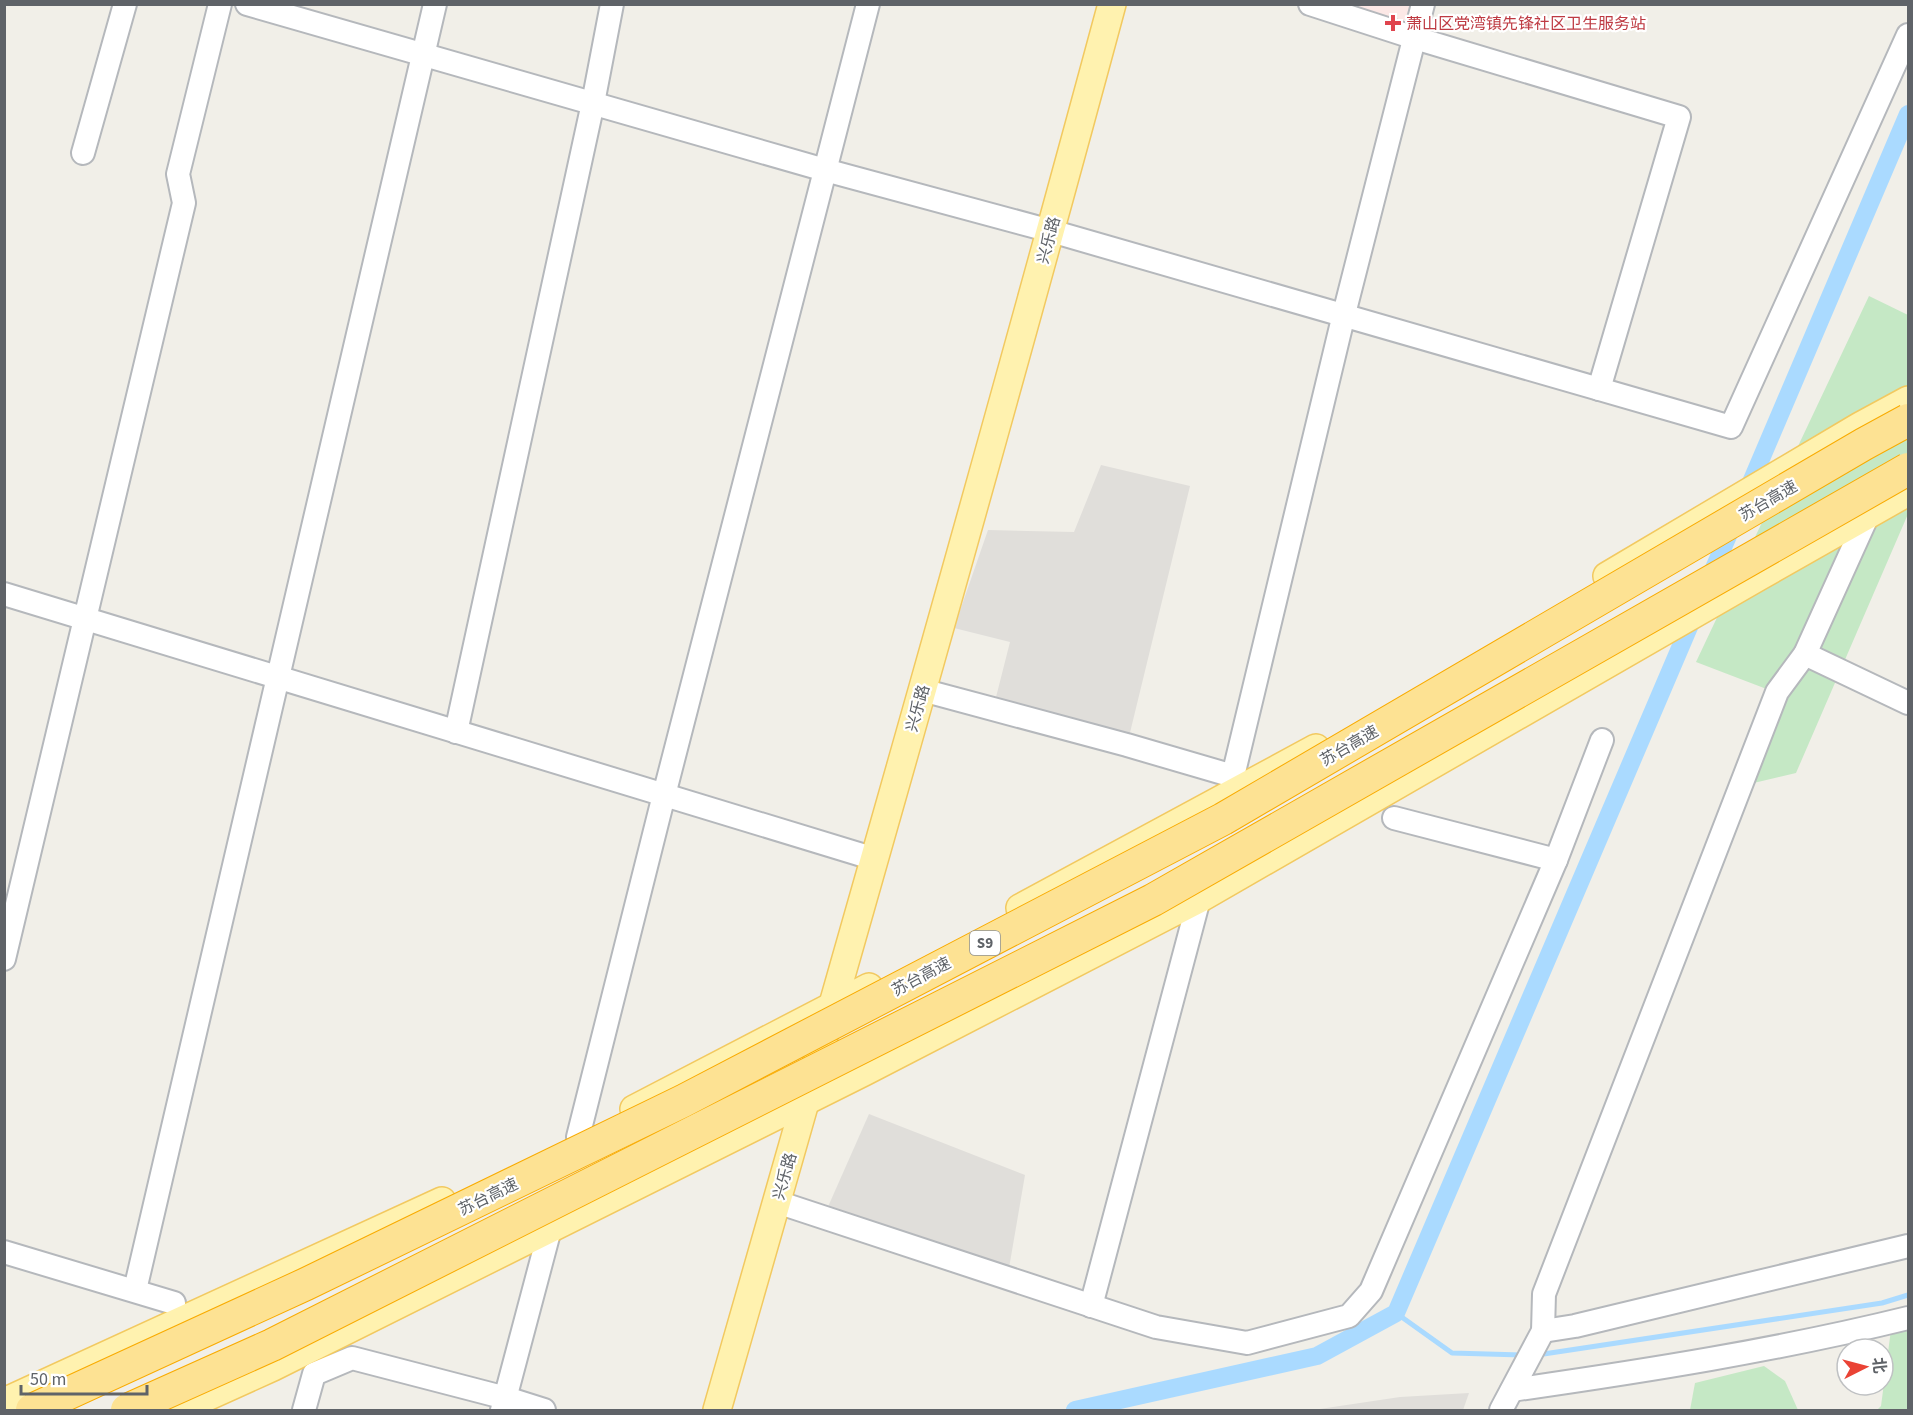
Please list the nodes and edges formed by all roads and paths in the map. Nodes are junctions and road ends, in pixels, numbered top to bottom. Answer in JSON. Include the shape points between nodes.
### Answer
{"nodes":[{"id":1,"x":125,"y":4,"type":"edge"},
{"id":2,"x":220,"y":4,"type":"edge"},
{"id":3,"x":247,"y":4,"type":"edge"},
{"id":4,"x":435,"y":4,"type":"edge"},
{"id":5,"x":612,"y":4,"type":"edge"},
{"id":6,"x":868,"y":4,"type":"edge"},
{"id":7,"x":1112,"y":4,"type":"edge"},
{"id":8,"x":1423,"y":4,"type":"edge"},
{"id":9,"x":1317,"y":6,"type":"edge"},
{"id":10,"x":1908,"y":35,"type":"edge"},
{"id":11,"x":1415,"y":38,"type":"junction"},
{"id":12,"x":424,"y":55,"type":"junction"},
{"id":13,"x":593,"y":103,"type":"junction"},
{"id":14,"x":83,"y":153,"type":"dead end"},
{"id":15,"x":825,"y":170,"type":"junction"},
{"id":16,"x":1051,"y":231,"type":"junction"},
{"id":17,"x":1344,"y":314,"type":"junction"},
{"id":18,"x":1599,"y":389,"type":"junction"},
{"id":19,"x":1908,"y":400,"type":"edge"},
{"id":20,"x":1908,"y":420,"type":"edge"},
{"id":21,"x":1908,"y":469,"type":"edge"},
{"id":22,"x":1908,"y":492,"type":"edge"},
{"id":23,"x":1868,"y":514,"type":"junction"},
{"id":24,"x":4,"y":594,"type":"edge"},
{"id":25,"x":84,"y":618,"type":"junction"},
{"id":26,"x":1805,"y":654,"type":"junction"},
{"id":27,"x":278,"y":677,"type":"junction"},
{"id":28,"x":922,"y":690,"type":"junction"},
{"id":29,"x":1908,"y":703,"type":"edge"},
{"id":30,"x":456,"y":732,"type":"junction"},
{"id":31,"x":1602,"y":740,"type":"dead end"},
{"id":32,"x":664,"y":795,"type":"junction"},
{"id":33,"x":1395,"y":818,"type":"dead end"},
{"id":34,"x":875,"y":859,"type":"junction"},
{"id":35,"x":1556,"y":860,"type":"junction"},
{"id":36,"x":1199,"y":899,"type":"junction"},
{"id":37,"x":4,"y":959,"type":"edge"},
{"id":38,"x":833,"y":1005,"type":"junction"},
{"id":39,"x":806,"y":1101,"type":"junction"},
{"id":40,"x":578,"y":1137,"type":"junction"},
{"id":41,"x":777,"y":1202,"type":"junction"},
{"id":42,"x":550,"y":1229,"type":"junction"},
{"id":43,"x":1908,"y":1246,"type":"edge"},
{"id":44,"x":4,"y":1252,"type":"edge"},
{"id":45,"x":135,"y":1290,"type":"junction"},
{"id":46,"x":174,"y":1303,"type":"dead end"},
{"id":47,"x":1091,"y":1306,"type":"junction"},
{"id":48,"x":1908,"y":1318,"type":"edge"},
{"id":49,"x":1534,"y":1347,"type":"junction"},
{"id":50,"x":1512,"y":1390,"type":"junction"},
{"id":51,"x":4,"y":1402,"type":"edge"},
{"id":52,"x":504,"y":1404,"type":"edge"},
{"id":53,"x":32,"y":1410,"type":"edge"},
{"id":54,"x":127,"y":1410,"type":"edge"},
{"id":55,"x":178,"y":1410,"type":"edge"},
{"id":56,"x":304,"y":1410,"type":"edge"},
{"id":57,"x":544,"y":1410,"type":"edge"},
{"id":58,"x":717,"y":1410,"type":"edge"},
{"id":59,"x":1502,"y":1410,"type":"edge"}],
"edges":[{"from":1,"to":14,"type":"street"},
{"from":2,"to":25,"type":"street","via":[[178,174],[184,203]]},
{"from":3,"to":12,"type":"street"},
{"from":4,"to":12,"type":"street"},
{"from":5,"to":13,"type":"street"},
{"from":6,"to":15,"type":"street"},
{"from":7,"to":16,"type":"main road","name":"兴乐路"},
{"from":8,"to":11,"type":"street"},
{"from":9,"to":11,"type":"street"},
{"from":10,"to":18,"type":"street","via":[[1731,427]]},
{"from":11,"to":17,"type":"street"},
{"from":11,"to":18,"type":"street","via":[[1678,117]]},
{"from":12,"to":13,"type":"street"},
{"from":12,"to":27,"type":"street"},
{"from":13,"to":15,"type":"street"},
{"from":13,"to":30,"type":"street"},
{"from":15,"to":16,"type":"street"},
{"from":15,"to":32,"type":"street"},
{"from":16,"to":17,"type":"street"},
{"from":16,"to":28,"type":"main road","name":"兴乐路"},
{"from":17,"to":18,"type":"street"},
{"from":17,"to":28,"type":"street","via":[[1233,776]]},
{"from":19,"to":38,"type":"main road","via":[[1337,736]]},
{"from":20,"to":53,"type":"highway","name":"苏台高速","number":"S9","bridge":true,"via":[[1223,819],[683,1101],[306,1284]]},
{"from":21,"to":54,"type":"highway","number":"S9","bridge":true,"via":[[1153,900],[272,1345]]},
{"from":22,"to":23,"type":"main road"},
{"from":23,"to":26,"type":"street"},
{"from":23,"to":36,"type":"main road"},
{"from":24,"to":25,"type":"street"},
{"from":25,"to":27,"type":"street"},
{"from":25,"to":37,"type":"street"},
{"from":26,"to":29,"type":"street"},
{"from":26,"to":49,"type":"street","via":[[1777,692],[1544,1294]]},
{"from":27,"to":30,"type":"street"},
{"from":27,"to":45,"type":"street"},
{"from":28,"to":34,"type":"main road","name":"兴乐路"},
{"from":30,"to":32,"type":"street"},
{"from":31,"to":35,"type":"street"},
{"from":32,"to":34,"type":"street"},
{"from":32,"to":40,"type":"street"},
{"from":33,"to":35,"type":"street"},
{"from":34,"to":38,"type":"main road","name":"兴乐路"},
{"from":35,"to":47,"type":"street","via":[[1371,1291],[1349,1316],[1247,1343],[1156,1327]]},
{"from":36,"to":39,"type":"main road"},
{"from":36,"to":47,"type":"street"},
{"from":38,"to":39,"type":"main road","name":"兴乐路"},
{"from":38,"to":40,"type":"main road"},
{"from":39,"to":41,"type":"main road","name":"兴乐路"},
{"from":39,"to":42,"type":"main road"},
{"from":40,"to":51,"type":"main road"},
{"from":41,"to":47,"type":"street"},
{"from":41,"to":58,"type":"main road","name":"兴乐路"},
{"from":42,"to":52,"type":"street"},
{"from":42,"to":55,"type":"main road","via":[[273,1368]]},
{"from":43,"to":49,"type":"street","via":[[1575,1326]]},
{"from":44,"to":45,"type":"street"},
{"from":45,"to":46,"type":"street"},
{"from":48,"to":50,"type":"street","via":[[1835,1336]]},
{"from":49,"to":50,"type":"street"},
{"from":50,"to":59,"type":"street"},
{"from":52,"to":56,"type":"street","via":[[352,1358],[314,1374]]},
{"from":52,"to":57,"type":"street"}]}
